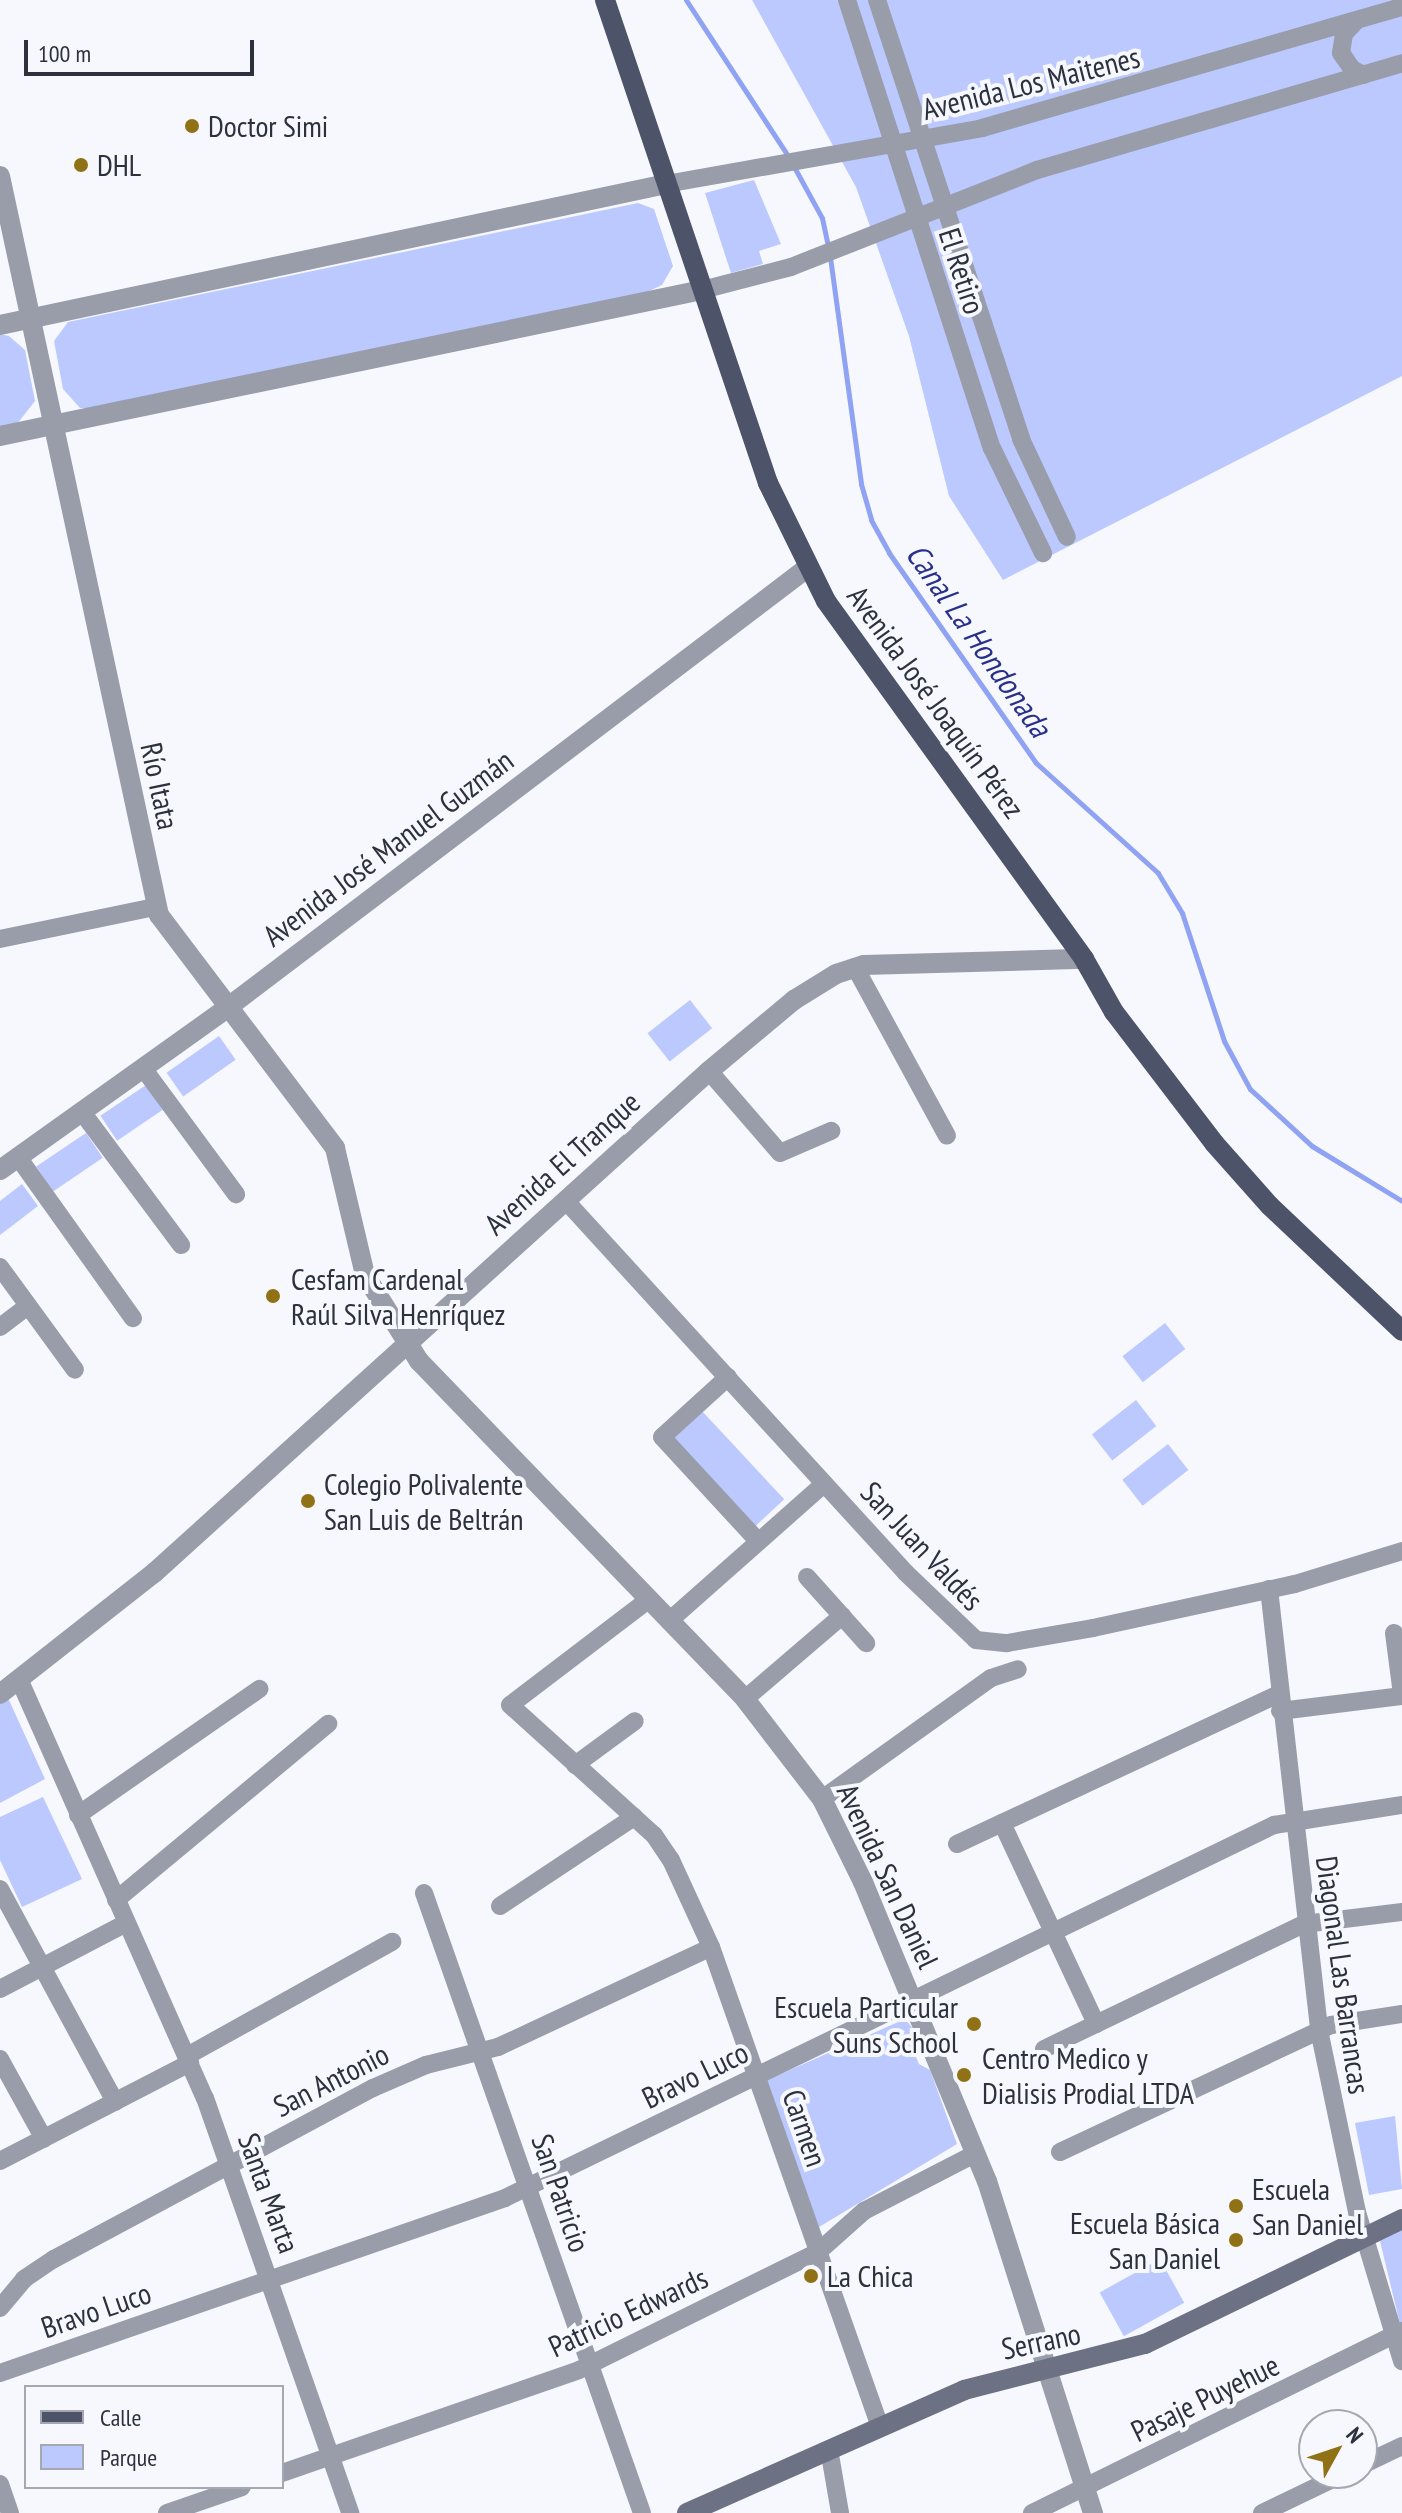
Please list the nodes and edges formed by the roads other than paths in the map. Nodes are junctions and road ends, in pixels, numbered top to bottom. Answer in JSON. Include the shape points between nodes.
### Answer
{"nodes":[{"id":1,"x":605,"y":0,"type":"edge"},
{"id":2,"x":847,"y":0,"type":"edge"},
{"id":3,"x":877,"y":0,"type":"edge"},
{"id":4,"x":1402,"y":7,"type":"edge"},
{"id":5,"x":1355,"y":22,"type":"junction"},
{"id":6,"x":1402,"y":63,"type":"edge"},
{"id":7,"x":1364,"y":75,"type":"junction"},
{"id":8,"x":923,"y":140,"type":"junction"},
{"id":9,"x":893,"y":144,"type":"junction"},
{"id":10,"x":0,"y":176,"type":"edge"},
{"id":11,"x":666,"y":184,"type":"junction"},
{"id":12,"x":943,"y":205,"type":"junction"},
{"id":13,"x":915,"y":218,"type":"junction"},
{"id":14,"x":702,"y":290,"type":"junction"},
{"id":15,"x":30,"y":319,"type":"junction"},
{"id":16,"x":0,"y":325,"type":"edge"},
{"id":17,"x":54,"y":425,"type":"junction"},
{"id":18,"x":0,"y":436,"type":"edge"},
{"id":19,"x":1051,"y":508,"type":"junction"},
{"id":20,"x":1024,"y":517,"type":"junction"},
{"id":21,"x":1067,"y":537,"type":"dead end"},
{"id":22,"x":1043,"y":553,"type":"dead end"},
{"id":23,"x":807,"y":568,"type":"junction"},
{"id":24,"x":155,"y":907,"type":"junction"},
{"id":25,"x":0,"y":939,"type":"edge"},
{"id":26,"x":1084,"y":959,"type":"junction"},
{"id":27,"x":855,"y":967,"type":"junction"},
{"id":28,"x":227,"y":1008,"type":"junction"},
{"id":29,"x":143,"y":1068,"type":"junction"},
{"id":30,"x":709,"y":1071,"type":"junction"},
{"id":31,"x":82,"y":1112,"type":"junction"},
{"id":32,"x":831,"y":1131,"type":"dead end"},
{"id":33,"x":947,"y":1136,"type":"dead end"},
{"id":34,"x":18,"y":1157,"type":"junction"},
{"id":35,"x":0,"y":1170,"type":"edge"},
{"id":36,"x":236,"y":1194,"type":"dead end"},
{"id":37,"x":566,"y":1201,"type":"junction"},
{"id":38,"x":181,"y":1245,"type":"dead end"},
{"id":39,"x":0,"y":1267,"type":"edge"},
{"id":40,"x":28,"y":1306,"type":"junction"},
{"id":41,"x":133,"y":1318,"type":"dead end"},
{"id":42,"x":0,"y":1327,"type":"edge"},
{"id":43,"x":1402,"y":1331,"type":"edge"},
{"id":44,"x":407,"y":1343,"type":"junction"},
{"id":45,"x":75,"y":1370,"type":"dead end"},
{"id":46,"x":728,"y":1377,"type":"junction"},
{"id":47,"x":824,"y":1484,"type":"junction"},
{"id":48,"x":757,"y":1540,"type":"junction"},
{"id":49,"x":1402,"y":1551,"type":"edge"},
{"id":50,"x":807,"y":1577,"type":"dead end"},
{"id":51,"x":1269,"y":1589,"type":"junction"},
{"id":52,"x":648,"y":1600,"type":"junction"},
{"id":53,"x":842,"y":1616,"type":"junction"},
{"id":54,"x":669,"y":1621,"type":"junction"},
{"id":55,"x":1394,"y":1633,"type":"dead end"},
{"id":56,"x":866,"y":1643,"type":"dead end"},
{"id":57,"x":1018,"y":1669,"type":"dead end"},
{"id":58,"x":19,"y":1679,"type":"junction"},
{"id":59,"x":259,"y":1689,"type":"dead end"},
{"id":60,"x":0,"y":1694,"type":"edge"},
{"id":61,"x":1402,"y":1696,"type":"edge"},
{"id":62,"x":745,"y":1699,"type":"junction"},
{"id":63,"x":1279,"y":1702,"type":"junction"},
{"id":64,"x":635,"y":1721,"type":"dead end"},
{"id":65,"x":328,"y":1724,"type":"dead end"},
{"id":66,"x":575,"y":1765,"type":"junction"},
{"id":67,"x":822,"y":1799,"type":"junction"},
{"id":68,"x":1402,"y":1805,"type":"edge"},
{"id":69,"x":78,"y":1815,"type":"junction"},
{"id":70,"x":634,"y":1817,"type":"junction"},
{"id":71,"x":1293,"y":1819,"type":"junction"},
{"id":72,"x":1002,"y":1823,"type":"junction"},
{"id":73,"x":957,"y":1844,"type":"dead end"},
{"id":74,"x":0,"y":1889,"type":"edge"},
{"id":75,"x":424,"y":1893,"type":"dead end"},
{"id":76,"x":116,"y":1900,"type":"junction"},
{"id":77,"x":500,"y":1906,"type":"dead end"},
{"id":78,"x":1402,"y":1912,"type":"edge"},
{"id":79,"x":126,"y":1923,"type":"junction"},
{"id":80,"x":1304,"y":1924,"type":"junction"},
{"id":81,"x":1054,"y":1932,"type":"junction"},
{"id":82,"x":392,"y":1942,"type":"dead end"},
{"id":83,"x":711,"y":1947,"type":"junction"},
{"id":84,"x":45,"y":1965,"type":"junction"},
{"id":85,"x":0,"y":1989,"type":"edge"},
{"id":86,"x":912,"y":2000,"type":"junction"},
{"id":87,"x":1402,"y":2014,"type":"edge"},
{"id":88,"x":1096,"y":2024,"type":"junction"},
{"id":89,"x":1319,"y":2030,"type":"junction"},
{"id":90,"x":1044,"y":2049,"type":"dead end"},
{"id":91,"x":483,"y":2051,"type":"junction"},
{"id":92,"x":0,"y":2059,"type":"edge"},
{"id":93,"x":188,"y":2060,"type":"junction"},
{"id":94,"x":757,"y":2076,"type":"junction"},
{"id":95,"x":115,"y":2102,"type":"junction"},
{"id":96,"x":44,"y":2139,"type":"junction"},
{"id":97,"x":1060,"y":2152,"type":"dead end"},
{"id":98,"x":975,"y":2154,"type":"junction"},
{"id":99,"x":0,"y":2161,"type":"edge"},
{"id":100,"x":229,"y":2165,"type":"junction"},
{"id":101,"x":530,"y":2187,"type":"junction"},
{"id":102,"x":1402,"y":2219,"type":"edge"},
{"id":103,"x":1365,"y":2237,"type":"junction"},
{"id":104,"x":818,"y":2252,"type":"junction"},
{"id":105,"x":270,"y":2280,"type":"junction"},
{"id":106,"x":0,"y":2308,"type":"edge"},
{"id":107,"x":1398,"y":2333,"type":"edge"},
{"id":108,"x":1402,"y":2361,"type":"edge"},
{"id":109,"x":590,"y":2363,"type":"junction"},
{"id":110,"x":1050,"y":2368,"type":"junction"},
{"id":111,"x":0,"y":2373,"type":"edge"},
{"id":112,"x":880,"y":2427,"type":"junction"},
{"id":113,"x":1402,"y":2446,"type":"edge"},
{"id":114,"x":829,"y":2449,"type":"junction"},
{"id":115,"x":331,"y":2457,"type":"junction"},
{"id":116,"x":1378,"y":2457,"type":"edge"},
{"id":117,"x":284,"y":2472,"type":"edge"},
{"id":118,"x":0,"y":2484,"type":"edge"},
{"id":119,"x":1086,"y":2488,"type":"junction"},
{"id":120,"x":236,"y":2489,"type":"edge"},
{"id":121,"x":1312,"y":2489,"type":"edge"},
{"id":122,"x":10,"y":2513,"type":"edge"},
{"id":123,"x":167,"y":2513,"type":"edge"},
{"id":124,"x":350,"y":2513,"type":"edge"},
{"id":125,"x":642,"y":2513,"type":"edge"},
{"id":126,"x":687,"y":2513,"type":"edge"},
{"id":127,"x":840,"y":2513,"type":"edge"},
{"id":128,"x":1032,"y":2513,"type":"edge"},
{"id":129,"x":1093,"y":2513,"type":"edge"},
{"id":130,"x":1262,"y":2513,"type":"edge"}],
"edges":[{"from":1,"to":11,"type":"main road","name":"Avenida José Joaquín Pérez"},
{"from":2,"to":9,"type":"street","name":"El Retiro"},
{"from":3,"to":8,"type":"street","name":"El Retiro"},
{"from":4,"to":5,"type":"street","name":"Avenida Los Maitenes"},
{"from":5,"to":7,"type":"street","via":[[1344,34],[1341,53]]},
{"from":5,"to":8,"type":"street","name":"Avenida Los Maitenes","via":[[1043,112]]},
{"from":6,"to":7,"type":"street"},
{"from":7,"to":12,"type":"street","via":[[1037,170]]},
{"from":8,"to":9,"type":"street","name":"Avenida Los Maitenes"},
{"from":8,"to":12,"type":"street","name":"El Retiro"},
{"from":9,"to":11,"type":"street","name":"Avenida Los Maitenes"},
{"from":9,"to":13,"type":"street","name":"El Retiro"},
{"from":10,"to":15,"type":"street","name":"Río Itata"},
{"from":11,"to":14,"type":"main road","name":"Avenida José Joaquín Pérez"},
{"from":11,"to":15,"type":"street"},
{"from":12,"to":13,"type":"street"},
{"from":12,"to":19,"type":"street","name":"El Retiro","via":[[1021,439]]},
{"from":13,"to":14,"type":"street","via":[[791,267]]},
{"from":13,"to":20,"type":"street","name":"El Retiro","via":[[992,448]]},
{"from":14,"to":17,"type":"street"},
{"from":14,"to":23,"type":"main road","name":"Avenida José Joaquín Pérez","via":[[768,483]]},
{"from":15,"to":16,"type":"street"},
{"from":15,"to":17,"type":"street","name":"Río Itata"},
{"from":17,"to":18,"type":"street"},
{"from":17,"to":24,"type":"street","name":"Río Itata"},
{"from":19,"to":20,"type":"street","via":[[1038,520]]},
{"from":19,"to":21,"type":"street","name":"El Retiro"},
{"from":20,"to":22,"type":"street","name":"El Retiro"},
{"from":23,"to":26,"type":"main road","name":"Avenida José Joaquín Pérez","via":[[844,630]]},
{"from":23,"to":28,"type":"street","name":"Avenida José Manuel Guzmán"},
{"from":24,"to":25,"type":"street"},
{"from":24,"to":28,"type":"street","name":"Río Itata"},
{"from":26,"to":27,"type":"street","name":"Avenida El Tranque","via":[[930,959]]},
{"from":26,"to":43,"type":"main road","name":"Avenida José Joaquín Pérez","via":[[1114,1012],[1239,1174]]},
{"from":27,"to":30,"type":"street","name":"Avenida El Tranque","via":[[794,1000]]},
{"from":27,"to":33,"type":"street"},
{"from":28,"to":29,"type":"street","name":"Avenida José Manuel Guzmán"},
{"from":28,"to":44,"type":"street","name":"Río Itata","via":[[342,1161],[365,1275]]},
{"from":29,"to":31,"type":"street","name":"Avenida José Manuel Guzmán"},
{"from":29,"to":36,"type":"street"},
{"from":30,"to":32,"type":"street","via":[[780,1153]]},
{"from":30,"to":37,"type":"street","name":"Avenida El Tranque"},
{"from":31,"to":34,"type":"street","name":"Avenida José Manuel Guzmán"},
{"from":31,"to":38,"type":"street"},
{"from":34,"to":35,"type":"street","name":"Avenida José Manuel Guzmán"},
{"from":34,"to":41,"type":"street"},
{"from":37,"to":44,"type":"street","name":"Avenida El Tranque"},
{"from":37,"to":46,"type":"street","name":"San Juan Valdés"},
{"from":39,"to":40,"type":"street"},
{"from":40,"to":42,"type":"street"},
{"from":40,"to":45,"type":"street"},
{"from":44,"to":52,"type":"street","name":"Avenida San Daniel","via":[[448,1393]]},
{"from":44,"to":58,"type":"street","name":"Avenida El Tranque","via":[[154,1573]]},
{"from":46,"to":47,"type":"street","name":"San Juan Valdés"},
{"from":46,"to":48,"type":"street","via":[[662,1437]]},
{"from":47,"to":48,"type":"street"},
{"from":47,"to":51,"type":"street","name":"San Juan Valdés","via":[[961,1631],[986,1643],[1093,1628]]},
{"from":48,"to":54,"type":"street"},
{"from":49,"to":51,"type":"street","name":"San Juan Valdés"},
{"from":50,"to":53,"type":"street"},
{"from":51,"to":63,"type":"street","name":"Diagonal Las Barrancas"},
{"from":52,"to":54,"type":"street","name":"Avenida San Daniel"},
{"from":52,"to":66,"type":"street","name":"Carmen","via":[[510,1705]]},
{"from":53,"to":56,"type":"street"},
{"from":53,"to":62,"type":"street"},
{"from":54,"to":62,"type":"street","name":"Avenida San Daniel"},
{"from":55,"to":61,"type":"street"},
{"from":57,"to":67,"type":"street","via":[[991,1678]]},
{"from":58,"to":60,"type":"street","name":"Avenida El Tranque"},
{"from":58,"to":69,"type":"street","name":"Santa Marta"},
{"from":59,"to":69,"type":"street"},
{"from":61,"to":63,"type":"street"},
{"from":62,"to":67,"type":"street","name":"Avenida San Daniel"},
{"from":63,"to":71,"type":"street","name":"Diagonal Las Barrancas"},
{"from":63,"to":72,"type":"street"},
{"from":64,"to":66,"type":"street"},
{"from":65,"to":76,"type":"street"},
{"from":66,"to":70,"type":"street","name":"Carmen"},
{"from":67,"to":86,"type":"street","name":"Avenida San Daniel","via":[[859,1871]]},
{"from":68,"to":71,"type":"street","name":"Bravo Luco"},
{"from":69,"to":76,"type":"street","name":"Santa Marta"},
{"from":70,"to":77,"type":"street"},
{"from":70,"to":83,"type":"street","name":"Carmen","via":[[671,1860]]},
{"from":71,"to":80,"type":"street","name":"Diagonal Las Barrancas"},
{"from":71,"to":81,"type":"street","name":"Bravo Luco"},
{"from":72,"to":73,"type":"street"},
{"from":72,"to":81,"type":"street"},
{"from":74,"to":84,"type":"street"},
{"from":75,"to":91,"type":"street","name":"San Patricio"},
{"from":76,"to":79,"type":"street","name":"Santa Marta"},
{"from":78,"to":80,"type":"street"},
{"from":79,"to":84,"type":"street"},
{"from":79,"to":93,"type":"street","name":"Santa Marta"},
{"from":80,"to":88,"type":"street"},
{"from":80,"to":89,"type":"street","name":"Diagonal Las Barrancas"},
{"from":81,"to":86,"type":"street","name":"Bravo Luco"},
{"from":81,"to":88,"type":"street"},
{"from":82,"to":93,"type":"street"},
{"from":83,"to":91,"type":"street","name":"San Antonio"},
{"from":83,"to":94,"type":"street","name":"Carmen"},
{"from":84,"to":85,"type":"street"},
{"from":84,"to":95,"type":"street"},
{"from":86,"to":94,"type":"street","name":"Bravo Luco"},
{"from":86,"to":98,"type":"street","name":"Avenida San Daniel"},
{"from":87,"to":89,"type":"street"},
{"from":88,"to":90,"type":"street"},
{"from":89,"to":97,"type":"street"},
{"from":89,"to":103,"type":"street","name":"Diagonal Las Barrancas"},
{"from":91,"to":100,"type":"street","name":"San Antonio","via":[[401,2075]]},
{"from":91,"to":101,"type":"street","name":"San Patricio"},
{"from":92,"to":96,"type":"street"},
{"from":93,"to":95,"type":"street"},
{"from":93,"to":100,"type":"street","name":"Santa Marta"},
{"from":94,"to":101,"type":"street","name":"Bravo Luco"},
{"from":94,"to":104,"type":"street","name":"Carmen"},
{"from":95,"to":96,"type":"street"},
{"from":96,"to":99,"type":"street"},
{"from":98,"to":104,"type":"street","name":"Patricio Edwards","via":[[864,2211]]},
{"from":98,"to":110,"type":"street","name":"Avenida San Daniel"},
{"from":100,"to":105,"type":"street","name":"Santa Marta"},
{"from":100,"to":106,"type":"street","name":"San Antonio","via":[[39,2268]]},
{"from":101,"to":105,"type":"street","name":"Bravo Luco"},
{"from":101,"to":109,"type":"street","name":"San Patricio"},
{"from":102,"to":103,"type":"main road","name":"Serrano"},
{"from":103,"to":107,"type":"street","name":"Diagonal Las Barrancas"},
{"from":103,"to":110,"type":"main road","name":"Serrano","via":[[1145,2344]]},
{"from":104,"to":109,"type":"street","name":"Patricio Edwards"},
{"from":104,"to":112,"type":"street","name":"Carmen"},
{"from":105,"to":111,"type":"street","name":"Bravo Luco"},
{"from":105,"to":115,"type":"street","name":"Santa Marta"},
{"from":107,"to":108,"type":"street","name":"Diagonal Las Barrancas"},
{"from":107,"to":119,"type":"street","name":"Pasaje Puyehue"},
{"from":109,"to":115,"type":"street","name":"Patricio Edwards"},
{"from":109,"to":125,"type":"street","name":"San Patricio"},
{"from":110,"to":112,"type":"main road","name":"Serrano","via":[[964,2390]]},
{"from":110,"to":119,"type":"street","name":"Avenida San Daniel"},
{"from":112,"to":114,"type":"main road","name":"Serrano"},
{"from":113,"to":116,"type":"street"},
{"from":114,"to":126,"type":"main road","name":"Serrano"},
{"from":114,"to":127,"type":"street"},
{"from":115,"to":117,"type":"street","name":"Patricio Edwards"},
{"from":115,"to":124,"type":"street","name":"Santa Marta"},
{"from":118,"to":122,"type":"street"},
{"from":119,"to":128,"type":"street","name":"Pasaje Puyehue"},
{"from":119,"to":129,"type":"street","name":"Avenida San Daniel"},
{"from":120,"to":123,"type":"street"},
{"from":121,"to":130,"type":"street"}]}
